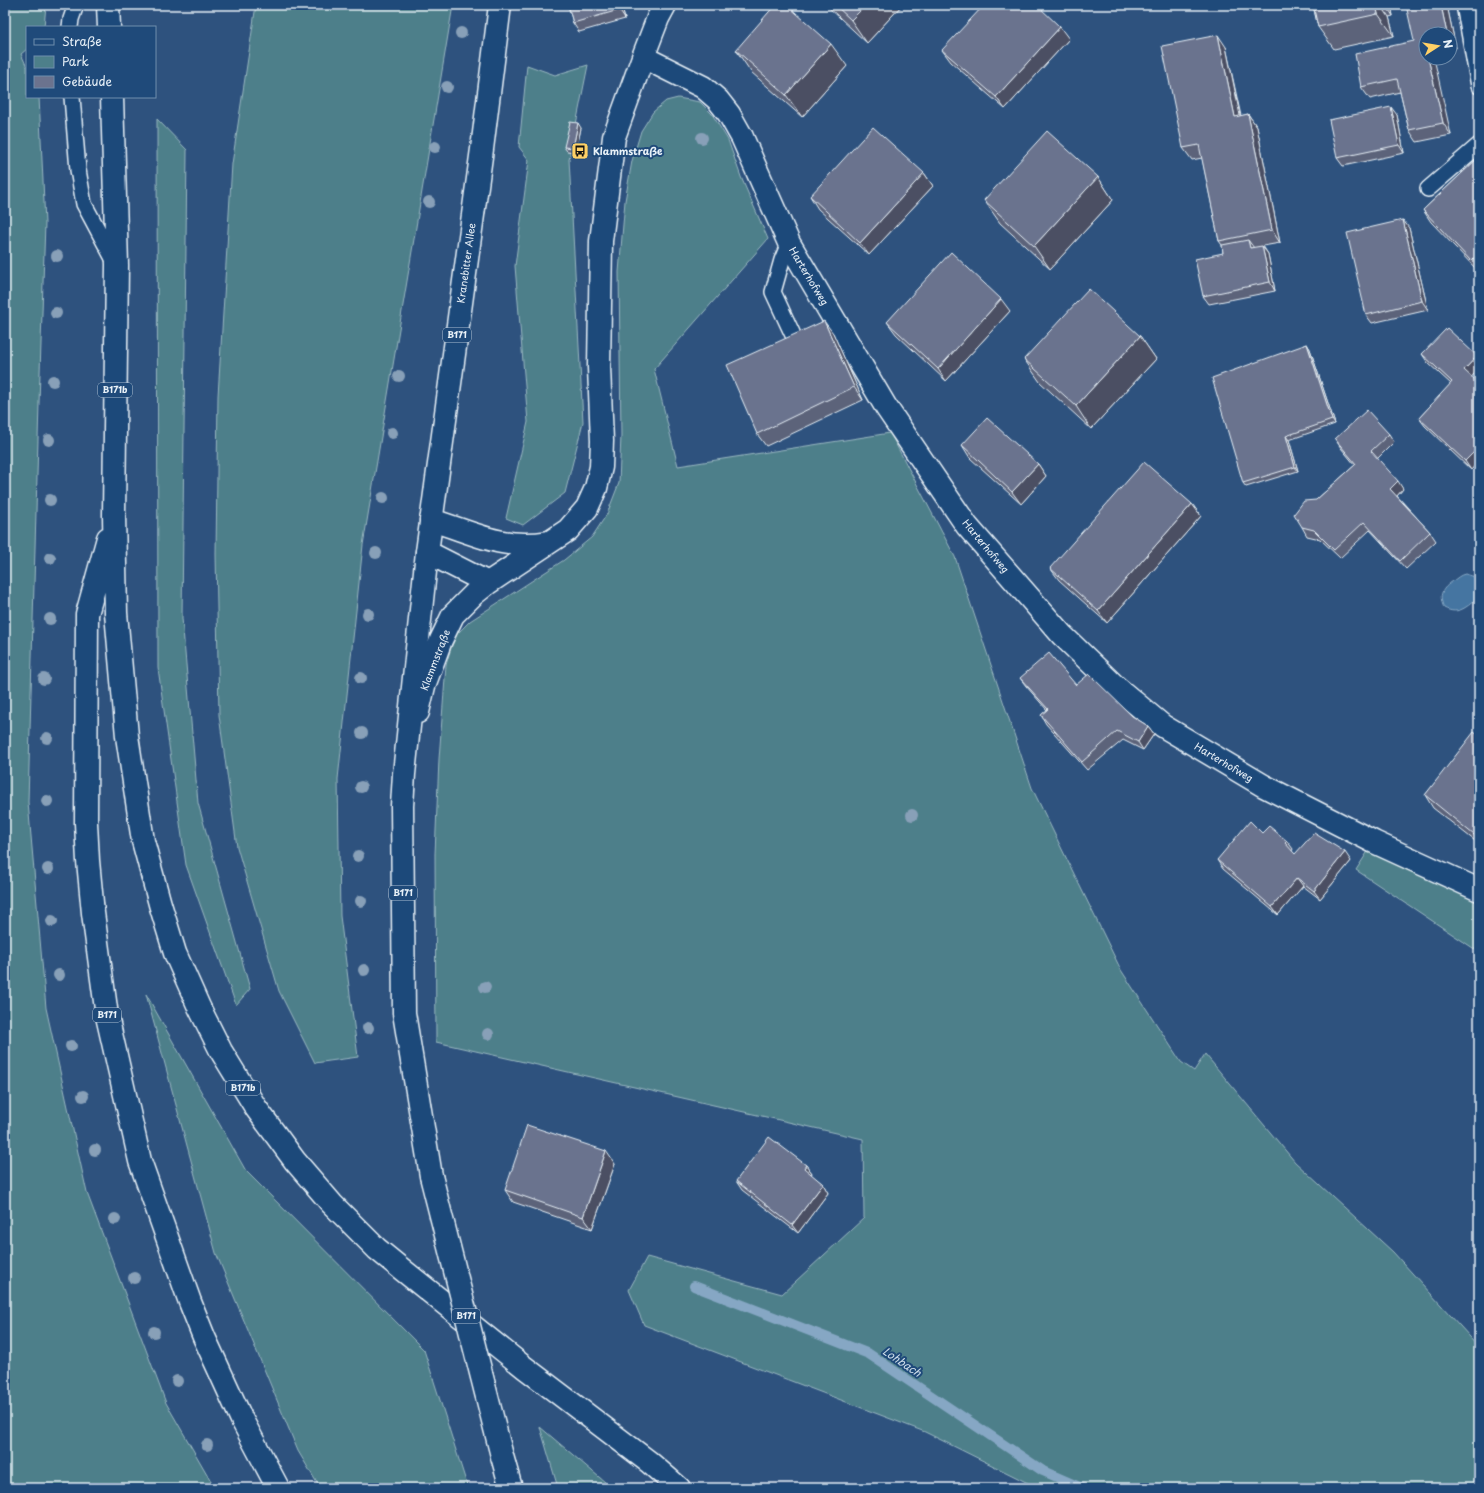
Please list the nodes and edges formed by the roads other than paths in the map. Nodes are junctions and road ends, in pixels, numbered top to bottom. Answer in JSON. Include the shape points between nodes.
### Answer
{"nodes":[{"id":1,"x":76,"y":5,"type":"edge"},
{"id":2,"x":108,"y":5,"type":"edge"},
{"id":3,"x":500,"y":5,"type":"edge"},
{"id":4,"x":665,"y":5,"type":"edge"},
{"id":5,"x":1464,"y":5,"type":"edge"},
{"id":6,"x":70,"y":26,"type":"edge"},
{"id":7,"x":109,"y":26,"type":"edge"},
{"id":8,"x":643,"y":57,"type":"junction"},
{"id":9,"x":1479,"y":86,"type":"edge"},
{"id":10,"x":72,"y":98,"type":"edge"},
{"id":11,"x":112,"y":98,"type":"edge"},
{"id":12,"x":1479,"y":145,"type":"edge"},
{"id":13,"x":1428,"y":189,"type":"dead end"},
{"id":14,"x":789,"y":243,"type":"junction"},
{"id":15,"x":117,"y":265,"type":"junction"},
{"id":16,"x":793,"y":335,"type":"edge"},
{"id":17,"x":114,"y":515,"type":"junction"},
{"id":18,"x":431,"y":520,"type":"junction"},
{"id":19,"x":552,"y":542,"type":"junction"},
{"id":20,"x":427,"y":552,"type":"junction"},
{"id":21,"x":488,"y":583,"type":"junction"},
{"id":22,"x":404,"y":774,"type":"junction"},
{"id":23,"x":1479,"y":890,"type":"edge"},
{"id":24,"x":278,"y":1488,"type":"edge"},
{"id":25,"x":511,"y":1488,"type":"edge"},
{"id":26,"x":679,"y":1488,"type":"edge"}],
"edges":[{"from":1,"to":6,"type":"lane"},
{"from":2,"to":7,"type":"main road"},
{"from":3,"to":18,"type":"main road","name":"Kranebitter Allee","number":"B171"},
{"from":4,"to":8,"type":"main road","name":"Klammstraße"},
{"from":5,"to":9,"type":"lane"},
{"from":8,"to":14,"type":"main road","name":"Harterhofweg","via":[[703,87],[729,114],[742,137]]},
{"from":8,"to":19,"type":"main road","name":"Klammstraße","via":[[614,137],[602,240],[599,367],[601,468],[587,508],[568,530]]},
{"from":10,"to":15,"type":"lane","via":[[78,170],[84,204]]},
{"from":11,"to":15,"type":"main road","number":"B171b"},
{"from":12,"to":13,"type":"lane"},
{"from":14,"to":16,"type":"lane","via":[[773,292]]},
{"from":14,"to":23,"type":"main road","name":"Harterhofweg","via":[[886,407],[967,526],[1062,635],[1115,686],[1163,726],[1264,786],[1374,842]]},
{"from":15,"to":17,"type":"main road","number":"B171b"},
{"from":17,"to":24,"type":"main road","number":"B171","via":[[87,614],[86,823],[88,861],[107,1016],[140,1161],[190,1302],[242,1420]]},
{"from":17,"to":26,"type":"main road","number":"B171b","via":[[116,613],[127,736],[143,841],[175,953],[221,1051],[256,1108],[296,1161],[332,1204],[377,1249]]},
{"from":18,"to":19,"type":"main road","name":"Klammstraße","via":[[508,544],[535,545]]},
{"from":18,"to":20,"type":"main road","number":"B171"},
{"from":19,"to":21,"type":"main road","name":"Klammstraße"},
{"from":20,"to":21,"type":"main road"},
{"from":20,"to":22,"type":"main road","number":"B171"},
{"from":21,"to":22,"type":"main road","name":"Klammstraße","via":[[453,615],[441,640],[424,686]]},
{"from":22,"to":25,"type":"main road","number":"B171","bridge":true,"via":[[404,1013],[431,1176]]}]}
